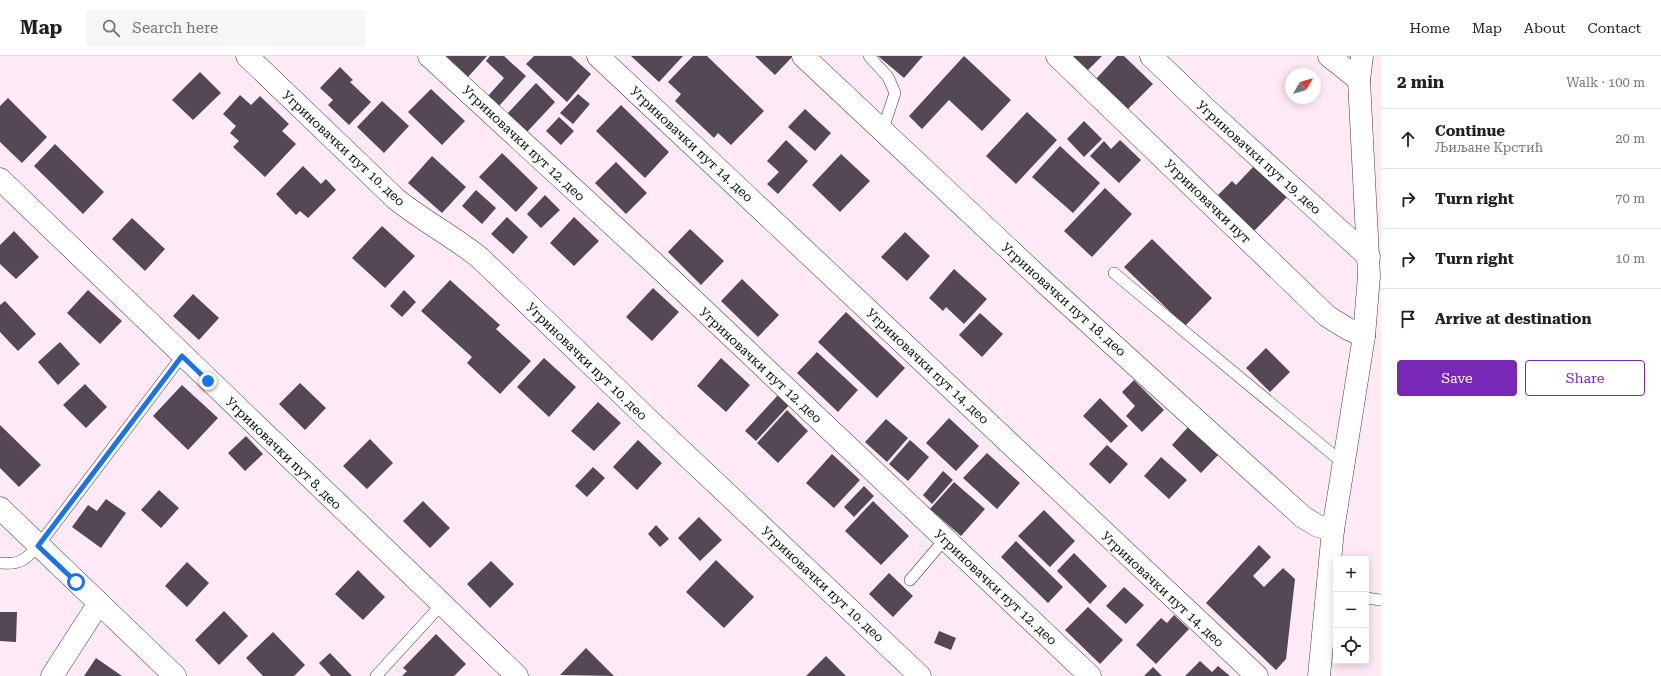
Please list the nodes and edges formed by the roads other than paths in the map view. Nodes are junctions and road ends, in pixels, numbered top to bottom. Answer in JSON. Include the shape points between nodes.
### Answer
{"nodes":[{"id":1,"x":247,"y":56,"type":"edge"},
{"id":2,"x":429,"y":56,"type":"edge"},
{"id":3,"x":598,"y":56,"type":"edge"},
{"id":4,"x":803,"y":56,"type":"edge"},
{"id":5,"x":869,"y":56,"type":"edge"},
{"id":6,"x":1057,"y":56,"type":"edge"},
{"id":7,"x":1151,"y":56,"type":"edge"},
{"id":8,"x":1329,"y":56,"type":"edge"},
{"id":9,"x":1362,"y":56,"type":"edge"},
{"id":10,"x":1359,"y":80,"type":"junction"},
{"id":11,"x":882,"y":132,"type":"junction"},
{"id":12,"x":0,"y":178,"type":"edge"},
{"id":13,"x":1375,"y":258,"type":"edge"},
{"id":14,"x":1114,"y":273,"type":"dead end"},
{"id":15,"x":1364,"y":336,"type":"junction"},
{"id":16,"x":182,"y":356,"type":"junction"},
{"id":17,"x":1343,"y":463,"type":"junction"},
{"id":18,"x":0,"y":508,"type":"edge"},
{"id":19,"x":1333,"y":530,"type":"junction"},
{"id":20,"x":945,"y":539,"type":"junction"},
{"id":21,"x":38,"y":546,"type":"junction"},
{"id":22,"x":0,"y":563,"type":"edge"},
{"id":23,"x":910,"y":580,"type":"dead end"},
{"id":24,"x":1332,"y":594,"type":"edge"},
{"id":25,"x":1369,"y":598,"type":"edge"},
{"id":26,"x":1381,"y":600,"type":"edge"},
{"id":27,"x":99,"y":603,"type":"junction"},
{"id":28,"x":442,"y":604,"type":"junction"},
{"id":29,"x":508,"y":673,"type":"edge"},
{"id":30,"x":52,"y":676,"type":"edge"},
{"id":31,"x":175,"y":676,"type":"edge"},
{"id":32,"x":376,"y":676,"type":"edge"},
{"id":33,"x":920,"y":676,"type":"edge"},
{"id":34,"x":1090,"y":676,"type":"edge"},
{"id":35,"x":1257,"y":676,"type":"edge"},
{"id":36,"x":1319,"y":676,"type":"edge"}],
"edges":[{"from":1,"to":33,"type":"street","name":"Угриновачки пут 10. део","via":[[396,199],[480,258]]},
{"from":2,"to":20,"type":"street","name":"Угриновачки пут 12. део","via":[[654,263]]},
{"from":3,"to":35,"type":"street","name":"Угриновачки пут 14. део"},
{"from":4,"to":11,"type":"street","name":"Угриновачки пут 18. део"},
{"from":5,"to":11,"type":"lane","via":[[888,77],[895,93]]},
{"from":6,"to":15,"type":"street","name":"Угриновачки пут","via":[[1327,316]]},
{"from":7,"to":13,"type":"street","name":"Угриновачки пут 19. део","via":[[1205,108]]},
{"from":8,"to":10,"type":"street"},
{"from":9,"to":10,"type":"street"},
{"from":10,"to":13,"type":"street"},
{"from":11,"to":19,"type":"street","name":"Угриновачки пут 18. део","via":[[1303,517],[1318,526]]},
{"from":12,"to":16,"type":"street","name":"Угриновачки пут 8. део"},
{"from":13,"to":15,"type":"street"},
{"from":14,"to":17,"type":"lane"},
{"from":15,"to":17,"type":"street"},
{"from":16,"to":21,"type":"lane"},
{"from":16,"to":28,"type":"street","name":"Угриновачки пут 8. део"},
{"from":17,"to":19,"type":"street"},
{"from":18,"to":21,"type":"street"},
{"from":19,"to":24,"type":"street"},
{"from":20,"to":23,"type":"lane"},
{"from":20,"to":34,"type":"street","name":"Угриновачки пут 12. део"},
{"from":21,"to":22,"type":"lane","via":[[31,555],[15,564]]},
{"from":21,"to":27,"type":"street"},
{"from":24,"to":36,"type":"street"},
{"from":25,"to":26,"type":"lane"},
{"from":27,"to":30,"type":"street"},
{"from":27,"to":31,"type":"street"},
{"from":28,"to":29,"type":"street","name":"Угриновачки пут 8. део"},
{"from":28,"to":32,"type":"lane"}]}
